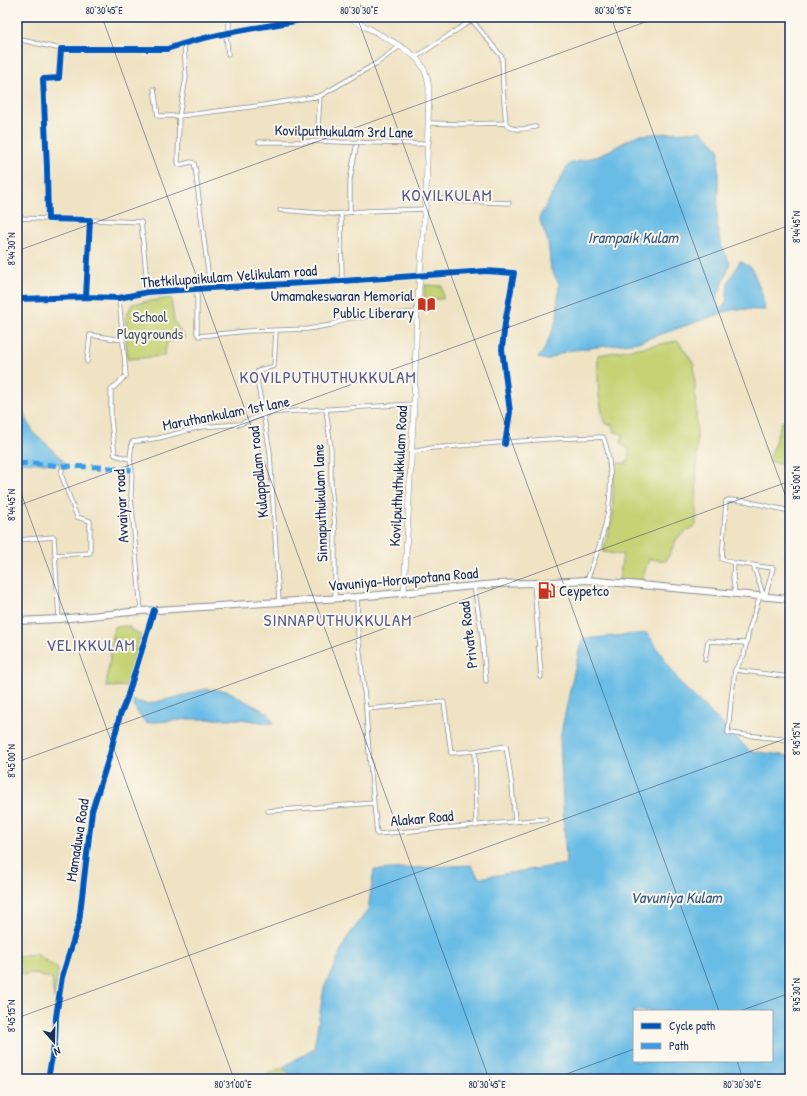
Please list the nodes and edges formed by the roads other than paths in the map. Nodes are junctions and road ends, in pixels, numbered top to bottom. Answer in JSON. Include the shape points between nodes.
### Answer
{"nodes":[{"id":1,"x":229,"y":17,"type":"edge"},
{"id":2,"x":316,"y":17,"type":"edge"},
{"id":3,"x":350,"y":17,"type":"edge"},
{"id":4,"x":227,"y":34,"type":"junction"},
{"id":5,"x":17,"y":39,"type":"edge"},
{"id":6,"x":184,"y":43,"type":"junction"},
{"id":7,"x":400,"y":46,"type":"junction"},
{"id":8,"x":61,"y":49,"type":"junction"},
{"id":9,"x":228,"y":54,"type":"dead end"},
{"id":10,"x":416,"y":57,"type":"junction"},
{"id":11,"x":154,"y":88,"type":"dead end"},
{"id":12,"x":320,"y":96,"type":"junction"},
{"id":13,"x":179,"y":116,"type":"junction"},
{"id":14,"x":429,"y":123,"type":"junction"},
{"id":15,"x":506,"y":125,"type":"junction"},
{"id":16,"x":536,"y":127,"type":"dead end"},
{"id":17,"x":321,"y":141,"type":"junction"},
{"id":18,"x":259,"y":142,"type":"dead end"},
{"id":19,"x":357,"y":142,"type":"junction"},
{"id":20,"x":429,"y":142,"type":"junction"},
{"id":21,"x":426,"y":197,"type":"junction"},
{"id":22,"x":509,"y":203,"type":"dead end"},
{"id":23,"x":280,"y":210,"type":"dead end"},
{"id":24,"x":425,"y":210,"type":"junction"},
{"id":25,"x":350,"y":212,"type":"junction"},
{"id":26,"x":341,"y":214,"type":"junction"},
{"id":27,"x":17,"y":218,"type":"edge"},
{"id":28,"x":48,"y":219,"type":"junction"},
{"id":29,"x":90,"y":220,"type":"junction"},
{"id":30,"x":419,"y":276,"type":"junction"},
{"id":31,"x":342,"y":281,"type":"junction"},
{"id":32,"x":210,"y":288,"type":"junction"},
{"id":33,"x":197,"y":290,"type":"junction"},
{"id":34,"x":148,"y":292,"type":"junction"},
{"id":35,"x":86,"y":297,"type":"junction"},
{"id":36,"x":119,"y":298,"type":"junction"},
{"id":37,"x":17,"y":300,"type":"edge"},
{"id":38,"x":417,"y":312,"type":"junction"},
{"id":39,"x":276,"y":331,"type":"junction"},
{"id":40,"x":123,"y":340,"type":"junction"},
{"id":41,"x":87,"y":362,"type":"dead end"},
{"id":42,"x":414,"y":404,"type":"junction"},
{"id":43,"x":326,"y":409,"type":"junction"},
{"id":44,"x":264,"y":414,"type":"junction"},
{"id":45,"x":505,"y":444,"type":"junction"},
{"id":46,"x":411,"y":452,"type":"junction"},
{"id":47,"x":130,"y":459,"type":"junction"},
{"id":48,"x":63,"y":466,"type":"dead end"},
{"id":49,"x":790,"y":511,"type":"edge"},
{"id":50,"x":17,"y":540,"type":"edge"},
{"id":51,"x":56,"y":555,"type":"junction"},
{"id":52,"x":734,"y":563,"type":"junction"},
{"id":53,"x":753,"y":565,"type":"junction"},
{"id":54,"x":587,"y":580,"type":"junction"},
{"id":55,"x":534,"y":583,"type":"junction"},
{"id":56,"x":474,"y":586,"type":"junction"},
{"id":57,"x":404,"y":592,"type":"junction"},
{"id":58,"x":734,"y":593,"type":"junction"},
{"id":59,"x":357,"y":596,"type":"junction"},
{"id":60,"x":763,"y":596,"type":"junction"},
{"id":61,"x":335,"y":597,"type":"junction"},
{"id":62,"x":790,"y":599,"type":"edge"},
{"id":63,"x":279,"y":602,"type":"junction"},
{"id":64,"x":154,"y":610,"type":"junction"},
{"id":65,"x":141,"y":611,"type":"junction"},
{"id":66,"x":59,"y":619,"type":"junction"},
{"id":67,"x":17,"y":621,"type":"edge"},
{"id":68,"x":745,"y":643,"type":"junction"},
{"id":69,"x":705,"y":660,"type":"dead end"},
{"id":70,"x":735,"y":670,"type":"junction"},
{"id":71,"x":541,"y":677,"type":"dead end"},
{"id":72,"x":790,"y":677,"type":"edge"},
{"id":73,"x":486,"y":681,"type":"dead end"},
{"id":74,"x":366,"y":709,"type":"junction"},
{"id":75,"x":790,"y":740,"type":"edge"},
{"id":76,"x":475,"y":751,"type":"junction"},
{"id":77,"x":374,"y":803,"type":"junction"},
{"id":78,"x":268,"y":811,"type":"dead end"},
{"id":79,"x":546,"y":819,"type":"dead end"},
{"id":80,"x":515,"y":822,"type":"junction"},
{"id":81,"x":476,"y":826,"type":"junction"},
{"id":82,"x":48,"y":1079,"type":"edge"}],
"edges":[{"from":1,"to":4,"type":"street"},
{"from":2,"to":4,"type":"street"},
{"from":3,"to":7,"type":"street","name":"Kovilputhuthukkulam Road"},
{"from":4,"to":6,"type":"street"},
{"from":4,"to":9,"type":"street"},
{"from":5,"to":8,"type":"street"},
{"from":6,"to":8,"type":"street","via":[[167,49]]},
{"from":6,"to":13,"type":"street","via":[[186,78]]},
{"from":7,"to":10,"type":"street","name":"Kovilputhuthukkulam Road"},
{"from":7,"to":12,"type":"street","via":[[377,63]]},
{"from":8,"to":28,"type":"street","via":[[59,78],[43,79]]},
{"from":10,"to":14,"type":"street","name":"Kovilputhuthukkulam Road","via":[[428,78]]},
{"from":10,"to":15,"type":"street","via":[[472,20],[502,57]]},
{"from":11,"to":13,"type":"street","via":[[158,116]]},
{"from":12,"to":13,"type":"street"},
{"from":12,"to":17,"type":"street","via":[[318,127]]},
{"from":13,"to":32,"type":"street","via":[[178,162],[179,165],[194,163]]},
{"from":14,"to":15,"type":"street"},
{"from":14,"to":20,"type":"street","name":"Kovilputhuthukkulam Road"},
{"from":15,"to":16,"type":"street","via":[[515,130]]},
{"from":17,"to":18,"type":"street","name":"Kovilputhukulam 3rd Lane"},
{"from":17,"to":19,"type":"street","name":"Kovilputhukulam 3rd Lane"},
{"from":19,"to":20,"type":"street","name":"Kovilputhukulam 3rd Lane"},
{"from":19,"to":25,"type":"street","via":[[350,180]]},
{"from":20,"to":21,"type":"street","name":"Kovilputhuthukkulam Road"},
{"from":21,"to":22,"type":"street"},
{"from":21,"to":24,"type":"street","name":"Kovilputhuthukkulam Road"},
{"from":23,"to":26,"type":"street"},
{"from":24,"to":25,"type":"street"},
{"from":24,"to":30,"type":"street","name":"Kovilputhuthukkulam Road"},
{"from":25,"to":26,"type":"street"},
{"from":26,"to":31,"type":"street"},
{"from":27,"to":28,"type":"street"},
{"from":28,"to":29,"type":"street"},
{"from":29,"to":34,"type":"street","via":[[141,222]]},
{"from":29,"to":35,"type":"street"},
{"from":30,"to":31,"type":"street","name":"Thetkilupaikulam Velikulam road"},
{"from":30,"to":38,"type":"street","name":"Kovilputhuthukkulam Road"},
{"from":30,"to":45,"type":"street","name":"Thetkilupaikulam Velikulam road","via":[[486,271],[514,273],[502,349],[510,412]]},
{"from":31,"to":32,"type":"street","name":"Thetkilupaikulam Velikulam road"},
{"from":32,"to":33,"type":"street","name":"Thetkilupaikulam Velikulam road"},
{"from":33,"to":34,"type":"street","name":"Thetkilupaikulam Velikulam road"},
{"from":33,"to":39,"type":"street","via":[[199,336]]},
{"from":34,"to":36,"type":"street","name":"Thetkilupaikulam Velikulam road"},
{"from":35,"to":36,"type":"street","name":"Thetkilupaikulam Velikulam road"},
{"from":35,"to":37,"type":"street","name":"Thetkilupaikulam Velikulam road"},
{"from":36,"to":40,"type":"street","name":"Avvaiyar road"},
{"from":38,"to":39,"type":"street","via":[[349,318],[331,325]]},
{"from":38,"to":42,"type":"street","name":"Kovilputhuthukkulam Road"},
{"from":39,"to":44,"type":"street","name":"Kulappallam road","via":[[274,366],[257,370],[256,374]]},
{"from":40,"to":41,"type":"street","via":[[90,335]]},
{"from":40,"to":47,"type":"street","name":"Avvaiyar road","via":[[126,376],[111,390],[111,420],[115,455]]},
{"from":42,"to":43,"type":"street","name":"Maruthankulam 1st lane"},
{"from":42,"to":46,"type":"street","name":"Kovilputhuthukkulam Road"},
{"from":43,"to":44,"type":"street","name":"Maruthankulam 1st lane"},
{"from":43,"to":61,"type":"street","name":"Sinnaputhukulam lane","via":[[335,529]]},
{"from":44,"to":47,"type":"street","name":"Maruthankulam 1st lane","via":[[240,424],[201,427],[132,442]]},
{"from":44,"to":63,"type":"street","name":"Kulappallam road","via":[[270,452]]},
{"from":45,"to":46,"type":"street","via":[[432,448]]},
{"from":45,"to":54,"type":"street","via":[[603,437],[609,453],[611,498],[600,548]]},
{"from":46,"to":57,"type":"street","name":"Kovilputhuthukkulam Road"},
{"from":47,"to":65,"type":"street","name":"Avvaiyar road"},
{"from":48,"to":51,"type":"street","via":[[61,474],[77,517],[90,521],[90,553]]},
{"from":49,"to":52,"type":"street","via":[[745,501],[727,500],[722,559]]},
{"from":50,"to":51,"type":"street","via":[[54,537]]},
{"from":51,"to":66,"type":"street"},
{"from":52,"to":53,"type":"street"},
{"from":52,"to":58,"type":"street"},
{"from":53,"to":60,"type":"street"},
{"from":53,"to":60,"type":"street","via":[[773,568]]},
{"from":54,"to":55,"type":"highway","name":"Vavuniya-Horowpotana Road"},
{"from":54,"to":58,"type":"highway","name":"Vavuniya-Horowpotana Road"},
{"from":55,"to":56,"type":"highway","name":"Vavuniya-Horowpotana Road"},
{"from":55,"to":71,"type":"street"},
{"from":56,"to":57,"type":"highway","name":"Vavuniya-Horowpotana Road"},
{"from":56,"to":73,"type":"street","name":"Private Road"},
{"from":57,"to":59,"type":"highway","name":"Vavuniya-Horowpotana Road"},
{"from":58,"to":60,"type":"highway","name":"Vavuniya-Horowpotana Road"},
{"from":59,"to":61,"type":"highway","name":"Vavuniya-Horowpotana Road"},
{"from":59,"to":74,"type":"street","name":"Alakar Road","via":[[358,634]]},
{"from":60,"to":62,"type":"highway","name":"Vavuniya-Horowpotana Road"},
{"from":60,"to":68,"type":"street"},
{"from":61,"to":63,"type":"highway","name":"Vavuniya-Horowpotana Road"},
{"from":63,"to":64,"type":"highway","name":"Vavuniya-Horowpotana Road"},
{"from":64,"to":65,"type":"highway","name":"Vavuniya-Horowpotana Road"},
{"from":64,"to":82,"type":"street","name":"Mamaduwa Road","via":[[92,811],[80,922],[62,977]]},
{"from":65,"to":66,"type":"highway","name":"Vavuniya-Horowpotana Road"},
{"from":66,"to":67,"type":"highway","name":"Vavuniya-Horowpotana Road"},
{"from":68,"to":69,"type":"street","via":[[708,641]]},
{"from":68,"to":70,"type":"street","via":[[744,655]]},
{"from":70,"to":72,"type":"street"},
{"from":70,"to":75,"type":"street","via":[[728,733]]},
{"from":74,"to":76,"type":"street","via":[[444,702],[451,754]]},
{"from":74,"to":77,"type":"street","name":"Alakar Road"},
{"from":76,"to":80,"type":"street","via":[[506,746]]},
{"from":76,"to":81,"type":"street"},
{"from":77,"to":78,"type":"street"},
{"from":77,"to":81,"type":"street","name":"Alakar Road","via":[[377,834]]},
{"from":79,"to":80,"type":"street","name":"Alakar Road"},
{"from":80,"to":81,"type":"street","name":"Alakar Road"}]}
